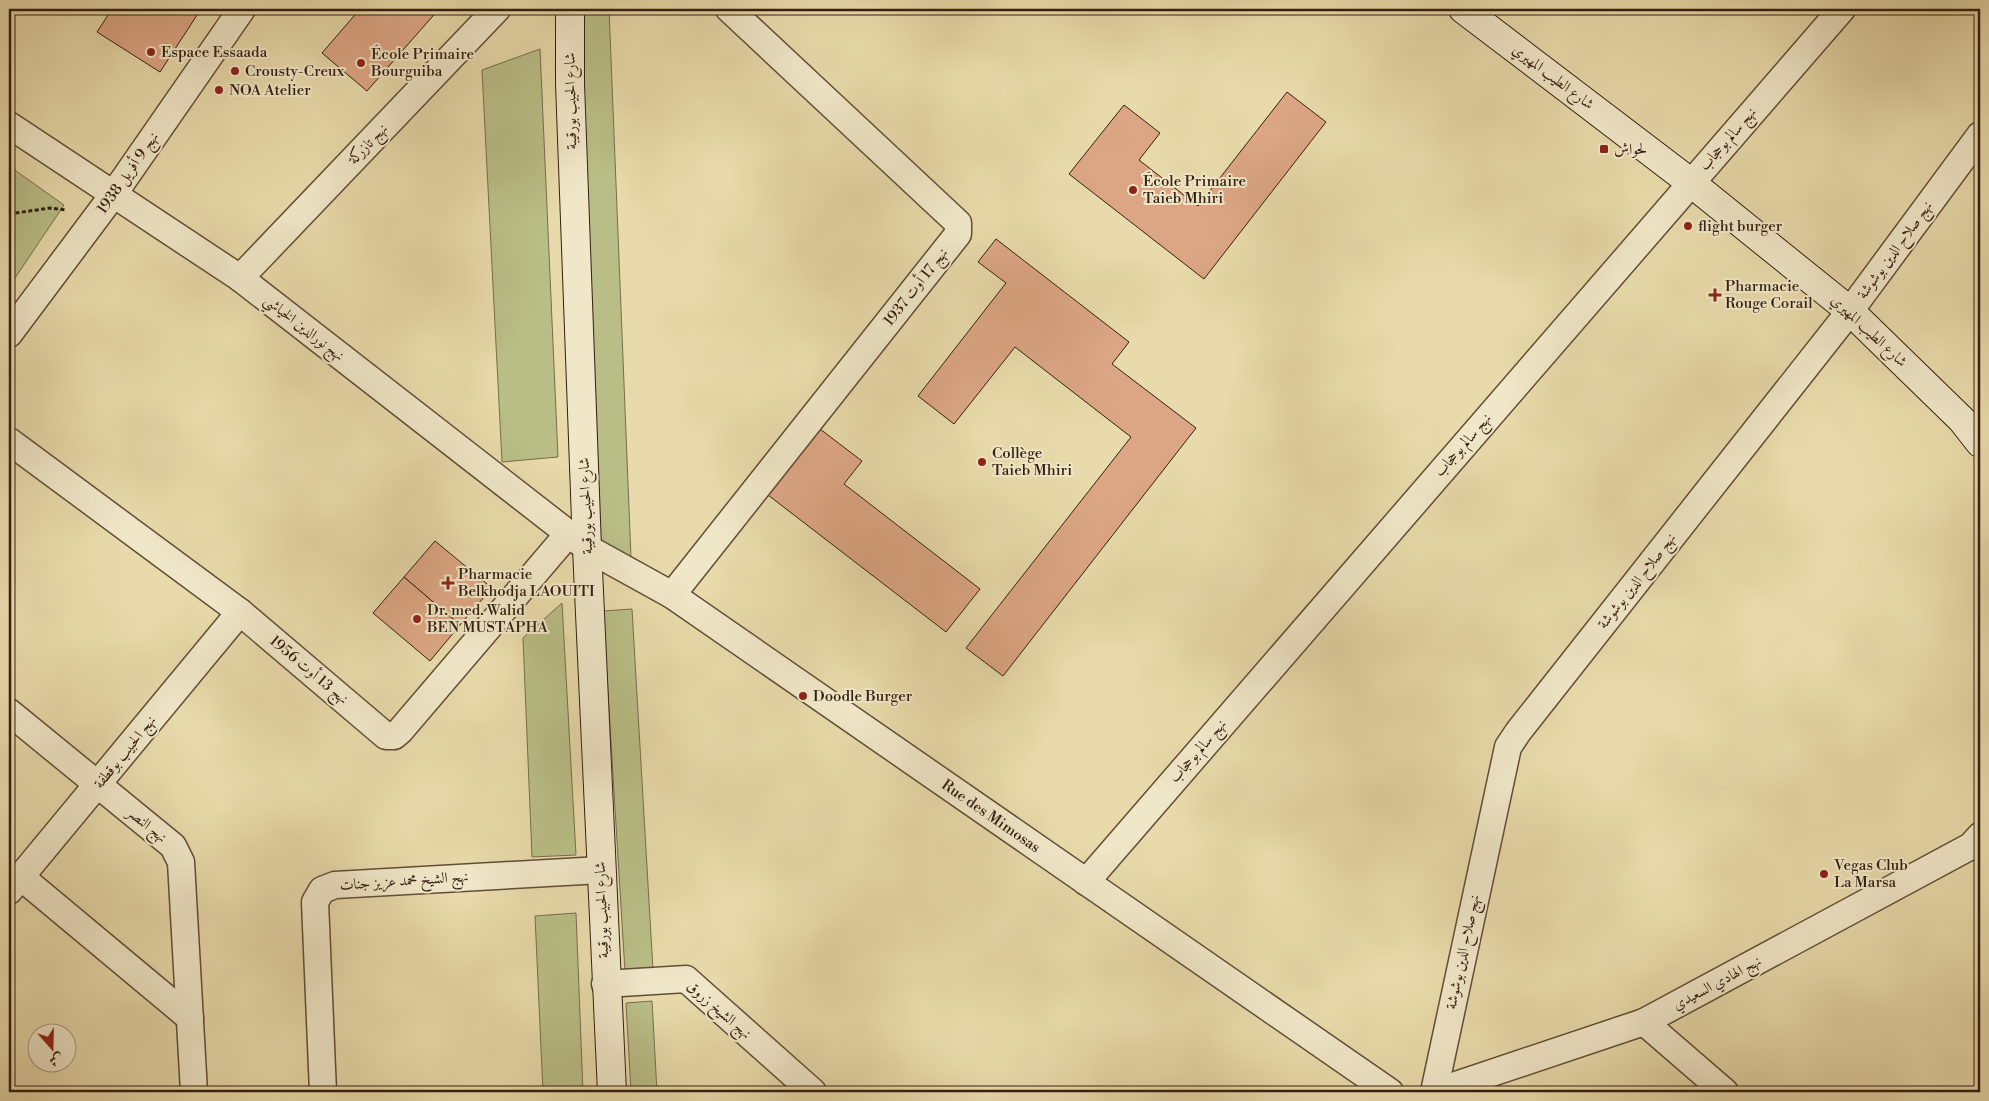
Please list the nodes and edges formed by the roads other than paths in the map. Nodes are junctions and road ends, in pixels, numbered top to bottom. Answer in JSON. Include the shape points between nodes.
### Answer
{"nodes":[{"id":1,"x":242,"y":9,"type":"edge"},
{"id":2,"x":497,"y":9,"type":"edge"},
{"id":3,"x":570,"y":9,"type":"edge"},
{"id":4,"x":729,"y":9,"type":"edge"},
{"id":5,"x":1463,"y":9,"type":"edge"},
{"id":6,"x":1842,"y":9,"type":"edge"},
{"id":7,"x":9,"y":126,"type":"edge"},
{"id":8,"x":1980,"y":135,"type":"edge"},
{"id":9,"x":1690,"y":182,"type":"junction"},
{"id":10,"x":106,"y":204,"type":"junction"},
{"id":11,"x":240,"y":278,"type":"junction"},
{"id":12,"x":1850,"y":311,"type":"junction"},
{"id":13,"x":9,"y":334,"type":"edge"},
{"id":14,"x":9,"y":442,"type":"edge"},
{"id":15,"x":1980,"y":443,"type":"edge"},
{"id":16,"x":578,"y":541,"type":"junction"},
{"id":17,"x":672,"y":595,"type":"junction"},
{"id":18,"x":240,"y":612,"type":"junction"},
{"id":19,"x":9,"y":712,"type":"edge"},
{"id":20,"x":98,"y":785,"type":"junction"},
{"id":21,"x":1977,"y":845,"type":"edge"},
{"id":22,"x":601,"y":870,"type":"junction"},
{"id":23,"x":1086,"y":882,"type":"junction"},
{"id":24,"x":15,"y":884,"type":"edge"},
{"id":25,"x":606,"y":984,"type":"junction"},
{"id":26,"x":190,"y":1018,"type":"junction"},
{"id":27,"x":1644,"y":1022,"type":"junction"},
{"id":28,"x":194,"y":1092,"type":"edge"},
{"id":29,"x":323,"y":1092,"type":"edge"},
{"id":30,"x":612,"y":1092,"type":"edge"},
{"id":31,"x":813,"y":1092,"type":"edge"},
{"id":32,"x":1390,"y":1092,"type":"edge"},
{"id":33,"x":1435,"y":1092,"type":"edge"},
{"id":34,"x":1725,"y":1092,"type":"edge"}],
"edges":[{"from":1,"to":10,"type":"street","name":"نهج 9 أفريل 1938"},
{"from":2,"to":11,"type":"street","name":"نهج تازركة"},
{"from":3,"to":16,"type":"main road","name":"شارع الحبيب بورقيبة"},
{"from":4,"to":17,"type":"street","name":"نهج 17 أوت 1937","via":[[958,223],[959,228],[952,242]]},
{"from":5,"to":9,"type":"main road","name":"شارع الطيب المهيري"},
{"from":6,"to":9,"type":"street","name":"نهج سالم بوحجاب"},
{"from":7,"to":10,"type":"street","name":"نهج نورالدين الخياشي"},
{"from":8,"to":12,"type":"street","name":"نهج صلاح الدين بوشوشة"},
{"from":9,"to":12,"type":"main road","name":"شارع الطيب المهيري"},
{"from":9,"to":23,"type":"street","name":"نهج سالم بوحجاب"},
{"from":10,"to":11,"type":"street","name":"نهج نورالدين الخياشي"},
{"from":10,"to":13,"type":"street","name":"نهج 9 أفريل 1938"},
{"from":11,"to":16,"type":"street","name":"نهج نورالدين الخياشي"},
{"from":12,"to":15,"type":"main road","name":"شارع الطيب المهيري","via":[[1962,420]]},
{"from":12,"to":33,"type":"street","name":"نهج صلاح الدين بوشوشة","via":[[1508,747]]},
{"from":14,"to":18,"type":"street","name":"نهج 13 أوت 1956"},
{"from":16,"to":17,"type":"street","name":"Rue des Mimosas"},
{"from":16,"to":18,"type":"street","name":"نهج 13 أوت 1956","via":[[394,736],[386,736]]},
{"from":16,"to":22,"type":"main road","name":"شارع الحبيب بورقيبة"},
{"from":17,"to":23,"type":"street","name":"Rue des Mimosas"},
{"from":18,"to":20,"type":"street","name":"نهج الحبيب بوقطفة"},
{"from":19,"to":20,"type":"street","name":"نهج النصر"},
{"from":20,"to":24,"type":"street","name":"نهج الحبيب بوقطفة"},
{"from":20,"to":26,"type":"street","name":"نهج النصر","via":[[178,853]]},
{"from":21,"to":27,"type":"street","name":"نهج الهادي السعيدي"},
{"from":22,"to":25,"type":"main road","name":"شارع الحبيب بورقيبة"},
{"from":22,"to":29,"type":"street","name":"نهج الشيخ محمد عزيز جنات","via":[[335,884],[322,890],[315,902]]},
{"from":23,"to":32,"type":"street","name":"Rue des Mimosas"},
{"from":24,"to":26,"type":"street"},
{"from":25,"to":30,"type":"main road","name":"شارع الحبيب بورقيبة"},
{"from":25,"to":31,"type":"street","name":"نهج الشيخ زروق","via":[[686,979]]},
{"from":26,"to":28,"type":"street","name":"نهج النصر"},
{"from":27,"to":33,"type":"street","name":"نهج الهادي السعيدي"},
{"from":27,"to":34,"type":"street"}]}
